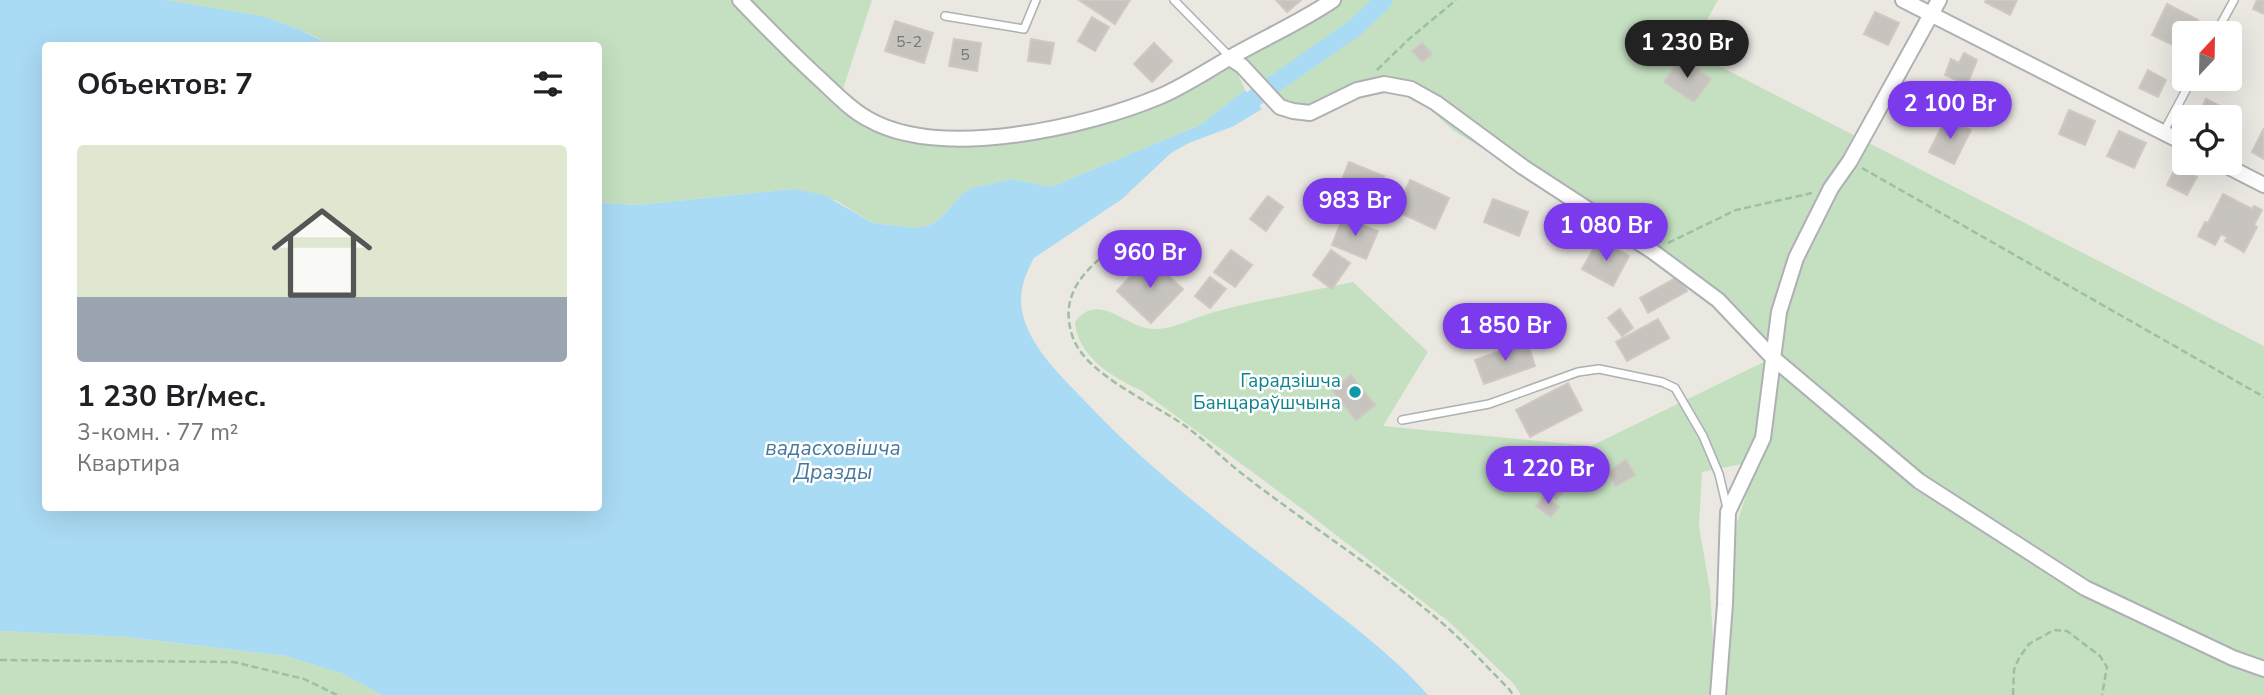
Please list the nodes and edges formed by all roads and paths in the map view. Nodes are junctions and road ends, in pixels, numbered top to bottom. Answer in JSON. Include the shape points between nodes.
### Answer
{"nodes":[{"id":1,"x":740,"y":0,"type":"edge"},
{"id":2,"x":1036,"y":0,"type":"edge"},
{"id":3,"x":1174,"y":0,"type":"edge"},
{"id":4,"x":1333,"y":0,"type":"edge"},
{"id":5,"x":1456,"y":0,"type":"edge"},
{"id":6,"x":1903,"y":0,"type":"edge"},
{"id":7,"x":1939,"y":0,"type":"edge"},
{"id":8,"x":2234,"y":0,"type":"edge"},
{"id":9,"x":1931,"y":15,"type":"junction"},
{"id":10,"x":945,"y":16,"type":"dead end"},
{"id":11,"x":2223,"y":21,"type":"edge"},
{"id":12,"x":1236,"y":62,"type":"junction"},
{"id":13,"x":1357,"y":90,"type":"junction"},
{"id":14,"x":2186,"y":91,"type":"edge"},
{"id":15,"x":2164,"y":133,"type":"junction"},
{"id":16,"x":2172,"y":137,"type":"edge"},
{"id":17,"x":1850,"y":161,"type":"junction"},
{"id":18,"x":2242,"y":174,"type":"edge"},
{"id":19,"x":2264,"y":185,"type":"edge"},
{"id":20,"x":1831,"y":188,"type":"junction"},
{"id":21,"x":1124,"y":239,"type":"dead end"},
{"id":22,"x":1652,"y":251,"type":"junction"},
{"id":23,"x":1773,"y":358,"type":"junction"},
{"id":24,"x":2264,"y":397,"type":"edge"},
{"id":25,"x":1402,"y":420,"type":"dead end"},
{"id":26,"x":1728,"y":512,"type":"junction"},
{"id":27,"x":0,"y":660,"type":"edge"},
{"id":28,"x":2264,"y":669,"type":"edge"},
{"id":29,"x":337,"y":695,"type":"edge"},
{"id":30,"x":1513,"y":695,"type":"edge"},
{"id":31,"x":1718,"y":695,"type":"edge"},
{"id":32,"x":2013,"y":695,"type":"edge"},
{"id":33,"x":2102,"y":695,"type":"edge"}],
"edges":[{"from":1,"to":12,"type":"street","via":[[839,98],[869,120],[933,138],[969,140],[1060,126],[1161,96]]},
{"from":2,"to":10,"type":"lane","via":[[1024,29]]},
{"from":3,"to":12,"type":"lane"},
{"from":4,"to":12,"type":"street"},
{"from":5,"to":13,"type":"path"},
{"from":6,"to":9,"type":"street"},
{"from":7,"to":9,"type":"street"},
{"from":8,"to":11,"type":"lane"},
{"from":9,"to":15,"type":"street"},
{"from":9,"to":17,"type":"street"},
{"from":12,"to":13,"type":"street","via":[[1280,107],[1310,113]]},
{"from":13,"to":22,"type":"street","via":[[1384,84],[1411,89]]},
{"from":14,"to":15,"type":"lane"},
{"from":15,"to":16,"type":"street"},
{"from":17,"to":20,"type":"street"},
{"from":17,"to":24,"type":"path"},
{"from":18,"to":19,"type":"street"},
{"from":20,"to":22,"type":"path","via":[[1736,210]]},
{"from":20,"to":23,"type":"street","via":[[1796,258],[1779,312]]},
{"from":21,"to":30,"type":"path","via":[[1074,286],[1068,314],[1073,339],[1087,361],[1187,428],[1244,476],[1408,597],[1448,629]]},
{"from":22,"to":23,"type":"street","via":[[1718,300]]},
{"from":23,"to":26,"type":"street","via":[[1763,438]]},
{"from":23,"to":28,"type":"street","via":[[1919,481],[2085,588]]},
{"from":25,"to":26,"type":"lane","via":[[1489,404],[1578,372],[1599,369],[1662,382],[1675,388],[1703,436]]},
{"from":26,"to":31,"type":"street"},
{"from":27,"to":29,"type":"path","via":[[234,662],[304,679]]},
{"from":32,"to":33,"type":"path","via":[[2019,658],[2029,644],[2054,630],[2067,631],[2100,656],[2107,667]]}]}
